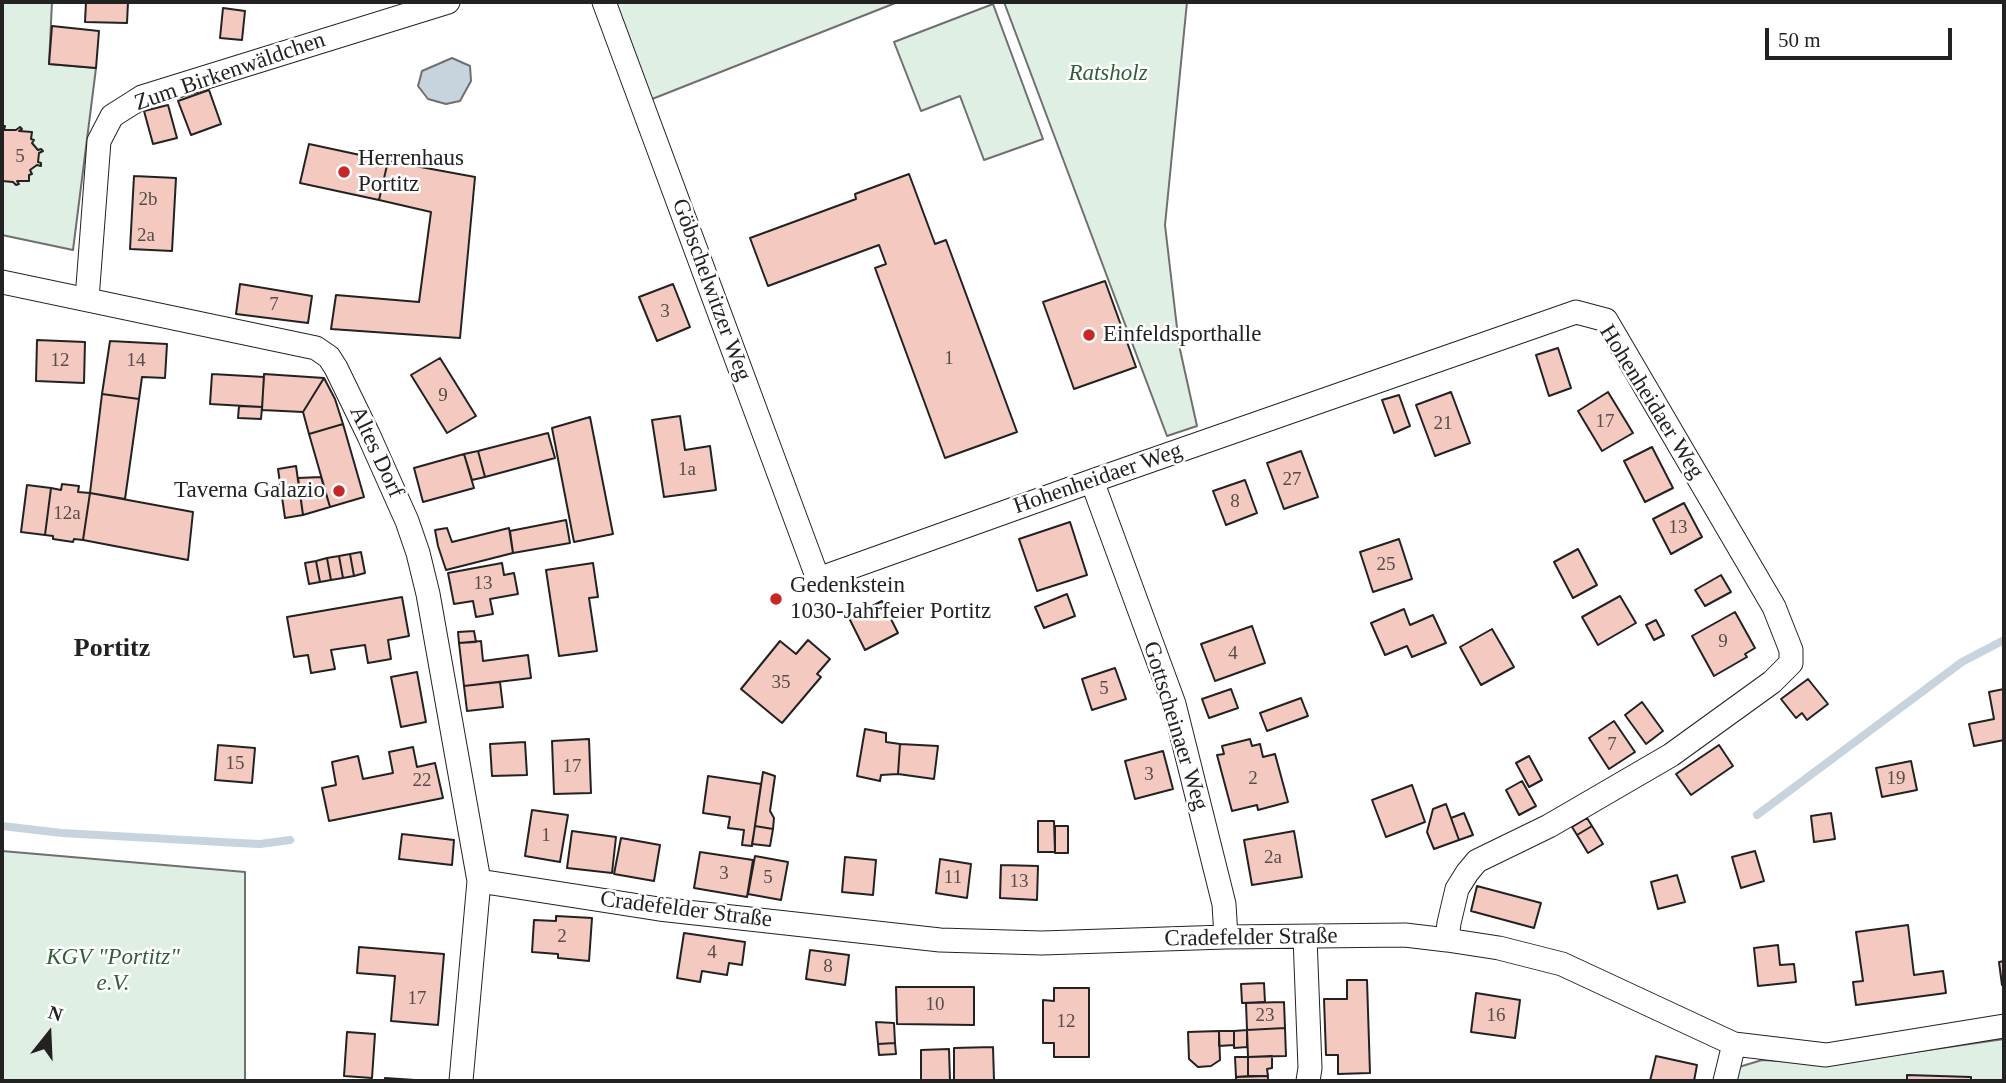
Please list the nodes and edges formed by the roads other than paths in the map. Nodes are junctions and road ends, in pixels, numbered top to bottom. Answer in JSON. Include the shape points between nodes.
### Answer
{"nodes":[{"id":1,"x":448,"y":2,"type":"edge"},
{"id":2,"x":604,"y":2,"type":"edge"},
{"id":3,"x":2,"y":282,"type":"edge"},
{"id":4,"x":87,"y":299,"type":"junction"},
{"id":5,"x":1091,"y":481,"type":"junction"},
{"id":6,"x":818,"y":579,"type":"joint"},
{"id":7,"x":479,"y":881,"type":"junction"},
{"id":8,"x":1226,"y":937,"type":"junction"},
{"id":9,"x":1305,"y":937,"type":"junction"},
{"id":10,"x":1447,"y":940,"type":"junction"},
{"id":11,"x":2004,"y":1026,"type":"edge"},
{"id":12,"x":1734,"y":1044,"type":"junction"},
{"id":13,"x":461,"y":1081,"type":"edge"},
{"id":14,"x":1308,"y":1081,"type":"edge"},
{"id":15,"x":1725,"y":1081,"type":"edge"}],
"edges":[{"from":1,"to":4,"type":"street","name":"Zum Birkenwäldchen","via":[[142,97],[112,116],[99,141]]},
{"from":2,"to":6,"type":"street","name":"Göbschelwitzer Weg"},
{"from":3,"to":4,"type":"street","name":"Altes Dorf"},
{"from":4,"to":7,"type":"street","name":"Altes Dorf","via":[[316,348],[329,356],[369,436],[418,553]]},
{"from":5,"to":6,"type":"street","name":"Hohenheidaer Weg"},
{"from":5,"to":8,"type":"street","name":"Gottscheinaer Weg","via":[[1174,704],[1224,904]]},
{"from":5,"to":10,"type":"street","name":"Hohenheidaer Weg","via":[[1576,313],[1606,320],[1774,607],[1791,650],[1791,663],[1772,682],[1671,755],[1549,826],[1477,861],[1457,889]]},
{"from":7,"to":8,"type":"street","name":"Cradefelder Straße","via":[[659,909],[940,940],[1042,943]]},
{"from":7,"to":13,"type":"street"},
{"from":8,"to":9,"type":"street","name":"Cradefelder Straße"},
{"from":9,"to":10,"type":"street","name":"Cradefelder Straße","via":[[1405,935]]},
{"from":9,"to":14,"type":"street"},
{"from":10,"to":12,"type":"street","name":"Cradefelder Straße","via":[[1562,964]]},
{"from":11,"to":12,"type":"street","name":"Cradefelder Straße","via":[[1826,1055]]},
{"from":12,"to":15,"type":"street"}]}
